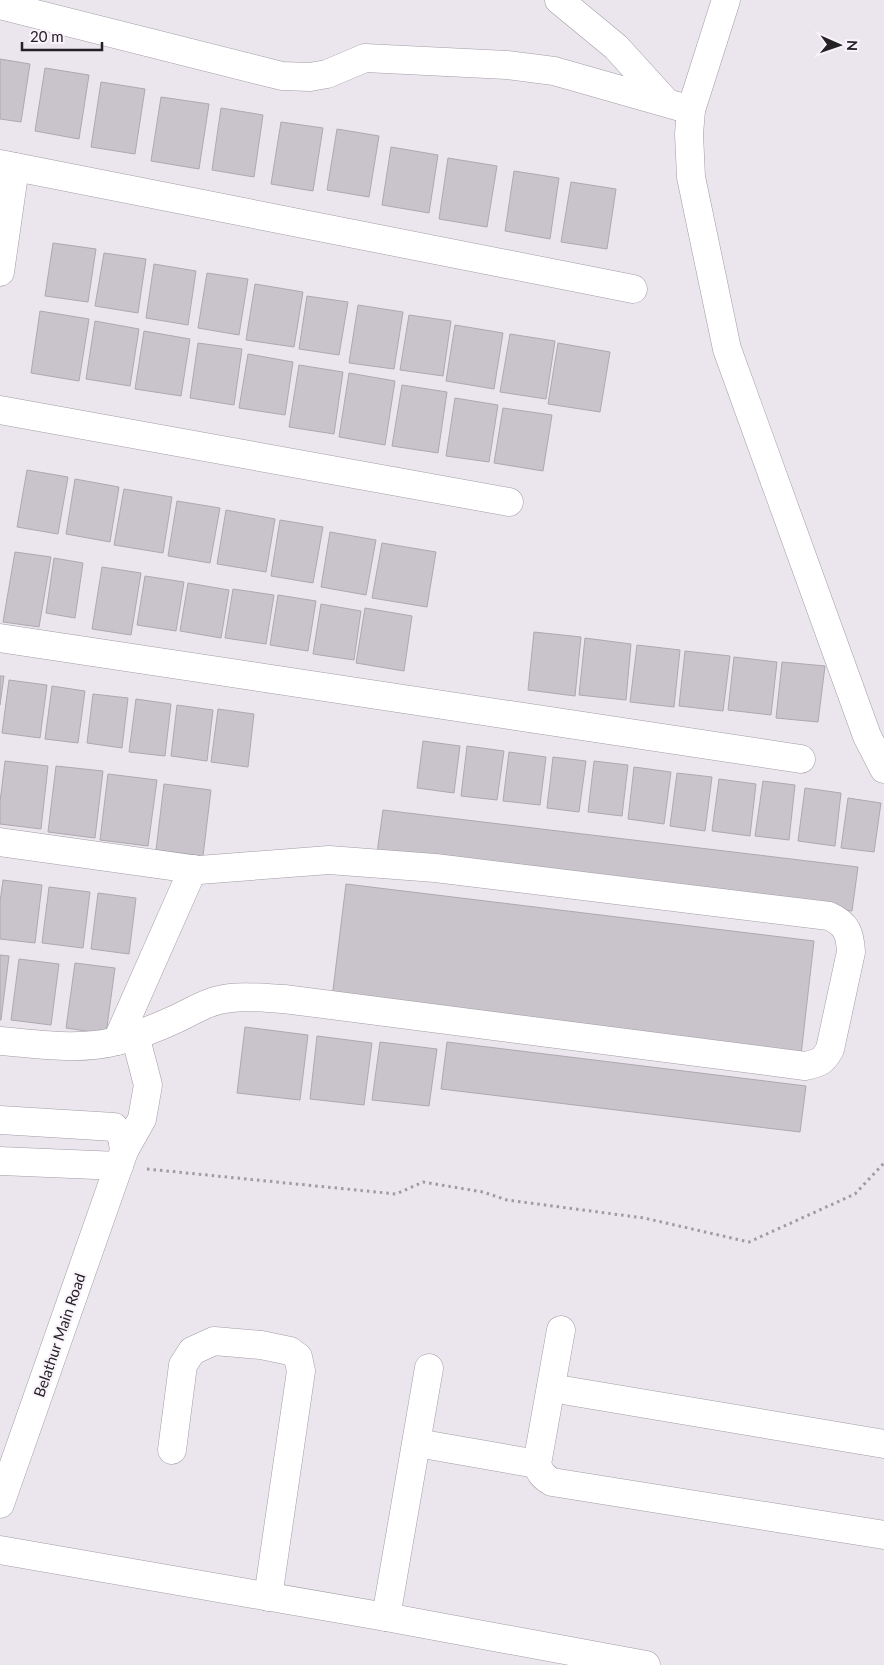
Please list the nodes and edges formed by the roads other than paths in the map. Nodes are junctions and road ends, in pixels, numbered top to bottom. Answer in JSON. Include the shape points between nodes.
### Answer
{"nodes":[{"id":1,"x":559,"y":0,"type":"edge"},
{"id":2,"x":726,"y":0,"type":"edge"},
{"id":3,"x":0,"y":5,"type":"edge"},
{"id":4,"x":679,"y":106,"type":"junction"},
{"id":5,"x":7,"y":166,"type":"edge"},
{"id":6,"x":0,"y":272,"type":"edge"},
{"id":7,"x":633,"y":289,"type":"dead end"},
{"id":8,"x":0,"y":410,"type":"edge"},
{"id":9,"x":509,"y":502,"type":"dead end"},
{"id":10,"x":0,"y":638,"type":"edge"},
{"id":11,"x":801,"y":759,"type":"dead end"},
{"id":12,"x":884,"y":769,"type":"edge"},
{"id":13,"x":0,"y":842,"type":"edge"},
{"id":14,"x":193,"y":869,"type":"junction"},
{"id":15,"x":126,"y":1038,"type":"junction"},
{"id":16,"x":0,"y":1041,"type":"edge"},
{"id":17,"x":0,"y":1120,"type":"edge"},
{"id":18,"x":122,"y":1158,"type":"junction"},
{"id":19,"x":0,"y":1161,"type":"edge"},
{"id":20,"x":561,"y":1330,"type":"dead end"},
{"id":21,"x":429,"y":1368,"type":"dead end"},
{"id":22,"x":550,"y":1388,"type":"junction"},
{"id":23,"x":417,"y":1443,"type":"junction"},
{"id":24,"x":884,"y":1444,"type":"edge"},
{"id":25,"x":172,"y":1450,"type":"dead end"},
{"id":26,"x":537,"y":1464,"type":"junction"},
{"id":27,"x":0,"y":1504,"type":"edge"},
{"id":28,"x":884,"y":1535,"type":"edge"},
{"id":29,"x":0,"y":1550,"type":"edge"},
{"id":30,"x":268,"y":1597,"type":"junction"},
{"id":31,"x":386,"y":1617,"type":"junction"},
{"id":32,"x":646,"y":1665,"type":"edge"}],
"edges":[{"from":1,"to":4,"type":"street","via":[[616,47]]},
{"from":2,"to":4,"type":"street"},
{"from":3,"to":4,"type":"street","via":[[282,76],[327,74],[365,58],[507,65],[554,71]]},
{"from":4,"to":12,"type":"street","via":[[689,134],[691,177],[727,349],[867,736]]},
{"from":5,"to":6,"type":"street"},
{"from":5,"to":7,"type":"street"},
{"from":8,"to":9,"type":"street"},
{"from":10,"to":11,"type":"street"},
{"from":13,"to":14,"type":"street"},
{"from":14,"to":15,"type":"street"},
{"from":14,"to":15,"type":"street","via":[[329,860],[435,868],[829,916],[845,926],[851,952],[830,1049],[818,1063],[805,1066],[252,997],[217,1000],[162,1026]]},
{"from":15,"to":16,"type":"street","via":[[89,1046]]},
{"from":15,"to":18,"type":"street","name":"Belathur Main Road","via":[[148,1085],[142,1119]]},
{"from":17,"to":18,"type":"street","via":[[114,1127],[122,1136]]},
{"from":18,"to":19,"type":"street"},
{"from":18,"to":27,"type":"street","name":"Belathur Main Road"},
{"from":20,"to":22,"type":"street"},
{"from":21,"to":23,"type":"street"},
{"from":22,"to":24,"type":"street"},
{"from":22,"to":26,"type":"street"},
{"from":23,"to":26,"type":"street"},
{"from":23,"to":31,"type":"street"},
{"from":25,"to":30,"type":"street","via":[[183,1365],[192,1352],[214,1342],[261,1345],[290,1351],[298,1357],[301,1371]]},
{"from":26,"to":28,"type":"street","via":[[544,1478],[552,1482]]},
{"from":29,"to":30,"type":"street"},
{"from":30,"to":31,"type":"street"},
{"from":31,"to":32,"type":"street"}]}
